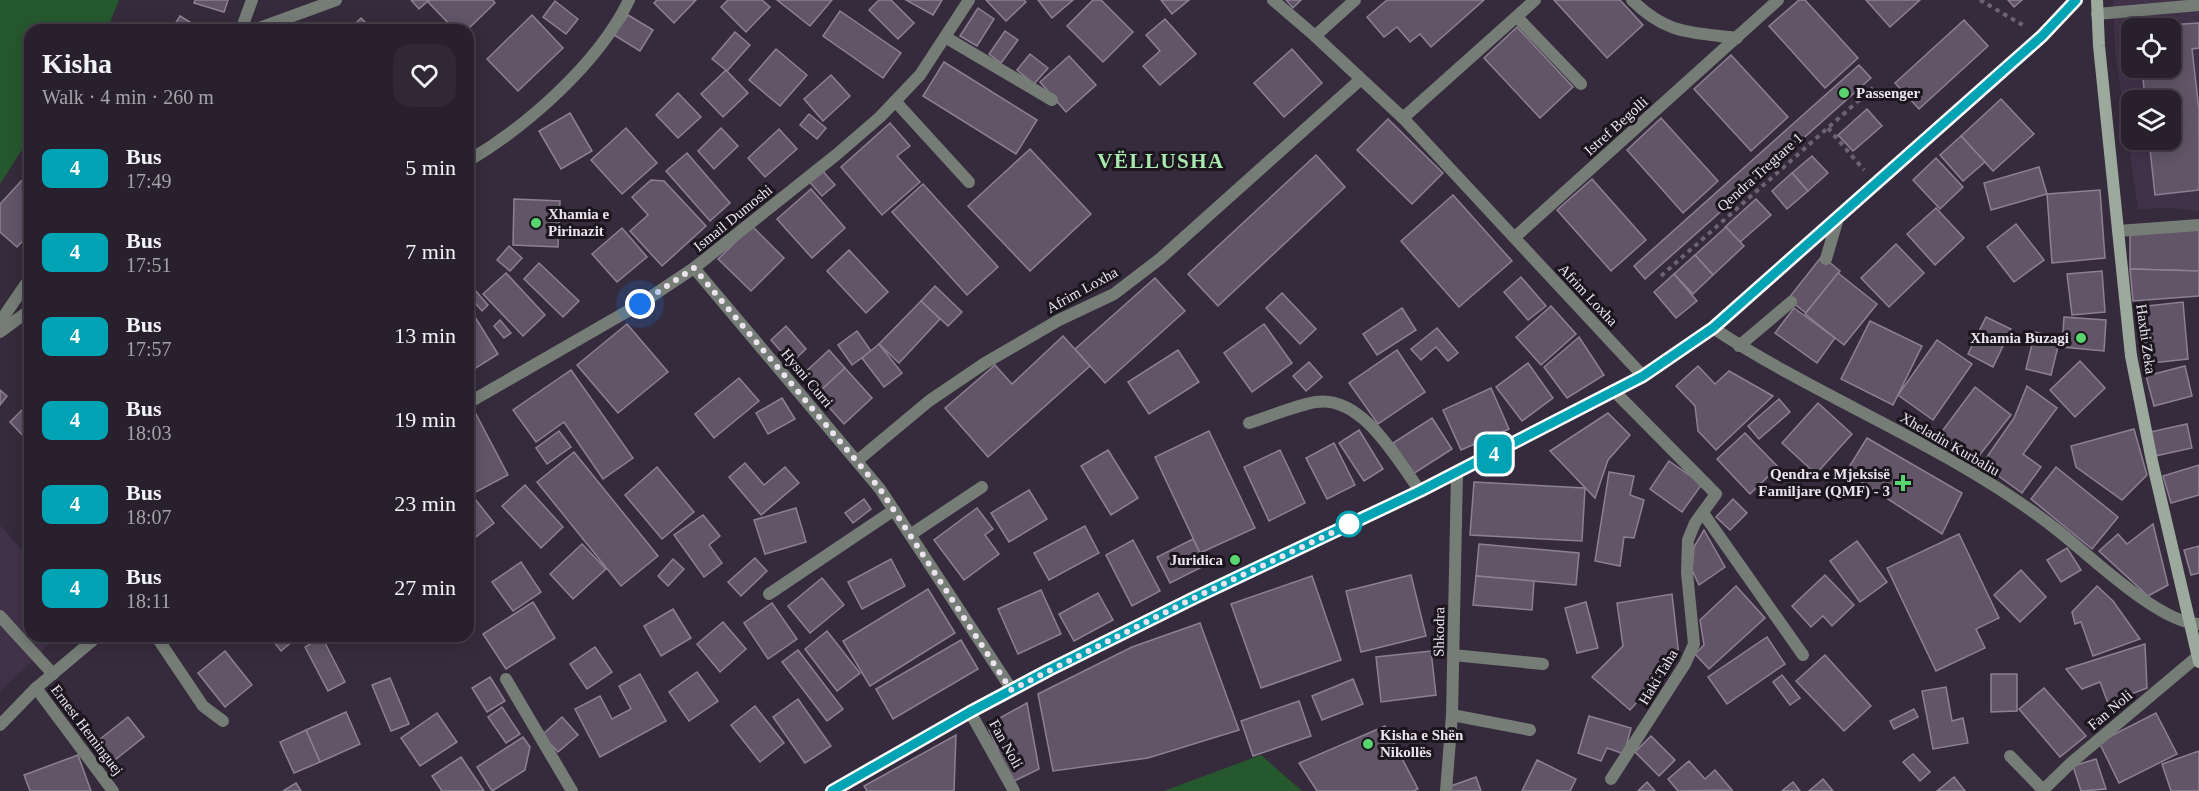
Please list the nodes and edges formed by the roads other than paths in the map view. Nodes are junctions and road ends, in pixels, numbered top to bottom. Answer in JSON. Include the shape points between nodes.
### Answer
{"nodes":[{"id":1,"x":252,"y":0,"type":"edge"},
{"id":2,"x":336,"y":0,"type":"edge"},
{"id":3,"x":629,"y":0,"type":"edge"},
{"id":4,"x":969,"y":0,"type":"edge"},
{"id":5,"x":1273,"y":0,"type":"edge"},
{"id":6,"x":1355,"y":0,"type":"edge"},
{"id":7,"x":1535,"y":0,"type":"edge"},
{"id":8,"x":1632,"y":0,"type":"edge"},
{"id":9,"x":1778,"y":0,"type":"edge"},
{"id":10,"x":2076,"y":0,"type":"edge"},
{"id":11,"x":2097,"y":0,"type":"edge"},
{"id":12,"x":2199,"y":5,"type":"edge"},
{"id":13,"x":2097,"y":14,"type":"junction"},
{"id":14,"x":1517,"y":17,"type":"junction"},
{"id":15,"x":243,"y":24,"type":"edge"},
{"id":16,"x":270,"y":24,"type":"edge"},
{"id":17,"x":1315,"y":36,"type":"junction"},
{"id":18,"x":945,"y":37,"type":"junction"},
{"id":19,"x":1737,"y":39,"type":"junction"},
{"id":20,"x":1361,"y":79,"type":"junction"},
{"id":21,"x":1581,"y":84,"type":"dead end"},
{"id":22,"x":1052,"y":100,"type":"dead end"},
{"id":23,"x":895,"y":101,"type":"junction"},
{"id":24,"x":1403,"y":118,"type":"junction"},
{"id":25,"x":474,"y":157,"type":"edge"},
{"id":26,"x":969,"y":182,"type":"dead end"},
{"id":27,"x":1839,"y":218,"type":"junction"},
{"id":28,"x":2199,"y":225,"type":"edge"},
{"id":29,"x":2118,"y":231,"type":"junction"},
{"id":30,"x":1515,"y":237,"type":"junction"},
{"id":31,"x":1826,"y":259,"type":"dead end"},
{"id":32,"x":694,"y":268,"type":"junction"},
{"id":33,"x":24,"y":287,"type":"edge"},
{"id":34,"x":1791,"y":302,"type":"dead end"},
{"id":35,"x":24,"y":314,"type":"edge"},
{"id":36,"x":0,"y":322,"type":"edge"},
{"id":37,"x":1713,"y":328,"type":"junction"},
{"id":38,"x":0,"y":332,"type":"edge"},
{"id":39,"x":1739,"y":346,"type":"junction"},
{"id":40,"x":1643,"y":376,"type":"junction"},
{"id":41,"x":1615,"y":392,"type":"junction"},
{"id":42,"x":474,"y":400,"type":"edge"},
{"id":43,"x":1249,"y":423,"type":"dead end"},
{"id":44,"x":857,"y":461,"type":"junction"},
{"id":45,"x":1457,"y":473,"type":"junction"},
{"id":46,"x":982,"y":487,"type":"dead end"},
{"id":47,"x":1420,"y":491,"type":"junction"},
{"id":48,"x":894,"y":510,"type":"junction"},
{"id":49,"x":1703,"y":513,"type":"junction"},
{"id":50,"x":910,"y":535,"type":"junction"},
{"id":51,"x":769,"y":594,"type":"dead end"},
{"id":52,"x":0,"y":616,"type":"edge"},
{"id":53,"x":2194,"y":624,"type":"edge"},
{"id":54,"x":91,"y":642,"type":"edge"},
{"id":55,"x":160,"y":642,"type":"edge"},
{"id":56,"x":1453,"y":655,"type":"junction"},
{"id":57,"x":1803,"y":655,"type":"dead end"},
{"id":58,"x":2198,"y":659,"type":"edge"},
{"id":59,"x":1543,"y":664,"type":"dead end"},
{"id":60,"x":53,"y":674,"type":"junction"},
{"id":61,"x":506,"y":679,"type":"dead end"},
{"id":62,"x":36,"y":688,"type":"junction"},
{"id":63,"x":1011,"y":690,"type":"junction"},
{"id":64,"x":970,"y":712,"type":"junction"},
{"id":65,"x":1452,"y":715,"type":"junction"},
{"id":66,"x":224,"y":722,"type":"dead end"},
{"id":67,"x":0,"y":725,"type":"edge"},
{"id":68,"x":1530,"y":730,"type":"dead end"},
{"id":69,"x":2010,"y":756,"type":"dead end"},
{"id":70,"x":1611,"y":779,"type":"dead end"},
{"id":71,"x":2043,"y":790,"type":"edge"},
{"id":72,"x":113,"y":791,"type":"edge"},
{"id":73,"x":572,"y":791,"type":"edge"},
{"id":74,"x":832,"y":791,"type":"edge"},
{"id":75,"x":1014,"y":791,"type":"edge"},
{"id":76,"x":1446,"y":791,"type":"edge"}],
"edges":[{"from":1,"to":15,"type":"street"},
{"from":2,"to":16,"type":"street"},
{"from":3,"to":25,"type":"street","via":[[601,45],[568,82],[528,120]]},
{"from":4,"to":18,"type":"street","name":"Ismail Dumoshi"},
{"from":5,"to":17,"type":"street","name":"Afrim Loxha"},
{"from":6,"to":17,"type":"street"},
{"from":7,"to":14,"type":"street"},
{"from":8,"to":19,"type":"street","via":[[1659,23]]},
{"from":9,"to":19,"type":"street","name":"Istref Begolli"},
{"from":10,"to":27,"type":"street","via":[[2042,36]]},
{"from":11,"to":13,"type":"street","name":"Haxhi Zeka"},
{"from":12,"to":13,"type":"street"},
{"from":13,"to":29,"type":"street","name":"Haxhi Zeka"},
{"from":14,"to":21,"type":"street"},
{"from":14,"to":24,"type":"street"},
{"from":17,"to":20,"type":"street","name":"Afrim Loxha"},
{"from":18,"to":22,"type":"street"},
{"from":18,"to":23,"type":"street","name":"Ismail Dumoshi","via":[[920,75]]},
{"from":19,"to":30,"type":"street","name":"Istref Begolli"},
{"from":20,"to":24,"type":"street","name":"Afrim Loxha"},
{"from":20,"to":44,"type":"street","name":"Afrim Loxha","via":[[1161,258],[1114,294],[984,363],[929,401]]},
{"from":23,"to":26,"type":"street"},
{"from":23,"to":32,"type":"street","name":"Ismail Dumoshi","via":[[836,155]]},
{"from":24,"to":30,"type":"street","name":"Afrim Loxha"},
{"from":27,"to":31,"type":"street"},
{"from":27,"to":37,"type":"street"},
{"from":28,"to":29,"type":"street"},
{"from":29,"to":53,"type":"street","name":"Haxhi Zeka","via":[[2131,356],[2152,461]]},
{"from":30,"to":40,"type":"street","name":"Afrim Loxha"},
{"from":32,"to":42,"type":"street","name":"Ismail Dumoshi","via":[[640,304]]},
{"from":32,"to":44,"type":"street","name":"Hysni Curri"},
{"from":33,"to":36,"type":"street"},
{"from":34,"to":39,"type":"street"},
{"from":35,"to":38,"type":"street"},
{"from":37,"to":39,"type":"street","name":"Xheladin Kurbaliu"},
{"from":37,"to":40,"type":"street"},
{"from":39,"to":53,"type":"street","name":"Xheladin Kurbaliu","via":[[1966,468],[2052,526],[2145,601]]},
{"from":40,"to":41,"type":"street"},
{"from":41,"to":45,"type":"street"},
{"from":41,"to":49,"type":"street","name":"Haki Taha","via":[[1716,494]]},
{"from":43,"to":47,"type":"street","via":[[1317,402],[1343,405],[1366,420]]},
{"from":44,"to":48,"type":"street","name":"Hysni Curri"},
{"from":45,"to":47,"type":"street"},
{"from":45,"to":56,"type":"street","name":"Shkodra"},
{"from":46,"to":50,"type":"street"},
{"from":47,"to":63,"type":"street"},
{"from":48,"to":50,"type":"street","name":"Hysni Curri"},
{"from":48,"to":51,"type":"street"},
{"from":49,"to":57,"type":"street"},
{"from":49,"to":70,"type":"street","name":"Haki Taha","via":[[1688,540],[1694,644]]},
{"from":50,"to":63,"type":"street","name":"Hysni Curri"},
{"from":52,"to":60,"type":"street"},
{"from":53,"to":58,"type":"street","name":"Haxhi Zeka"},
{"from":54,"to":60,"type":"street"},
{"from":55,"to":66,"type":"street","via":[[203,706]]},
{"from":56,"to":59,"type":"street"},
{"from":56,"to":65,"type":"street","name":"Shkodra"},
{"from":58,"to":71,"type":"street","name":"Fan Noli"},
{"from":60,"to":62,"type":"street"},
{"from":61,"to":73,"type":"street"},
{"from":62,"to":67,"type":"street"},
{"from":62,"to":72,"type":"street","name":"Ernest Heminguej"},
{"from":63,"to":64,"type":"street"},
{"from":64,"to":74,"type":"street"},
{"from":64,"to":75,"type":"street","name":"Fan Noli"},
{"from":65,"to":68,"type":"street"},
{"from":65,"to":76,"type":"street","name":"Shkodra"},
{"from":69,"to":71,"type":"street","name":"Fan Noli"}]}
